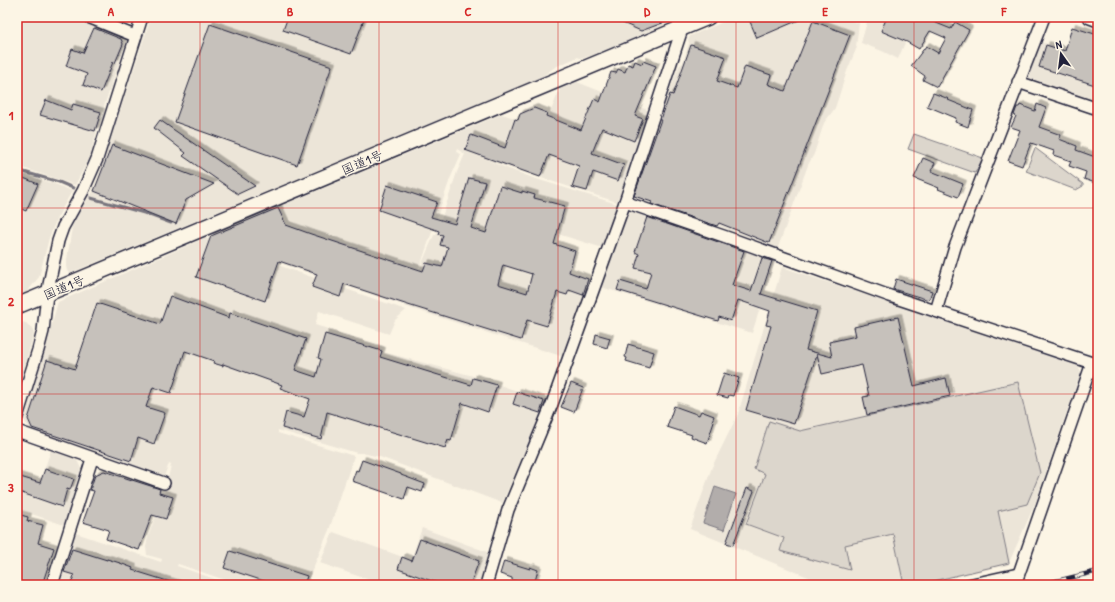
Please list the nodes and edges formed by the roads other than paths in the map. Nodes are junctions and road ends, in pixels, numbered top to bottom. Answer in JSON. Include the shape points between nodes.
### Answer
{"nodes":[{"id":1,"x":88,"y":17,"type":"edge"},
{"id":2,"x":142,"y":17,"type":"edge"},
{"id":3,"x":708,"y":17,"type":"edge"},
{"id":4,"x":1044,"y":17,"type":"edge"},
{"id":5,"x":1090,"y":17,"type":"edge"},
{"id":6,"x":1098,"y":20,"type":"edge"},
{"id":7,"x":685,"y":22,"type":"edge"},
{"id":8,"x":135,"y":36,"type":"junction"},
{"id":9,"x":1018,"y":82,"type":"junction"},
{"id":10,"x":1098,"y":110,"type":"edge"},
{"id":11,"x":625,"y":202,"type":"junction"},
{"id":12,"x":47,"y":294,"type":"junction"},
{"id":13,"x":17,"y":306,"type":"edge"},
{"id":14,"x":936,"y":311,"type":"junction"},
{"id":15,"x":1095,"y":364,"type":"edge"},
{"id":16,"x":17,"y":417,"type":"edge"},
{"id":17,"x":17,"y":431,"type":"edge"},
{"id":18,"x":92,"y":459,"type":"junction"},
{"id":19,"x":164,"y":483,"type":"dead end"},
{"id":20,"x":1018,"y":574,"type":"junction"},
{"id":21,"x":52,"y":585,"type":"edge"},
{"id":22,"x":486,"y":585,"type":"edge"},
{"id":23,"x":968,"y":585,"type":"edge"},
{"id":24,"x":1014,"y":585,"type":"edge"}],
"edges":[{"from":1,"to":8,"type":"street"},
{"from":2,"to":8,"type":"street"},
{"from":3,"to":7,"type":"highway","name":"国道1号"},
{"from":4,"to":9,"type":"street"},
{"from":5,"to":6,"type":"main road"},
{"from":7,"to":11,"type":"street"},
{"from":7,"to":12,"type":"highway","name":"国道1号"},
{"from":8,"to":12,"type":"street","via":[[97,160],[58,241]]},
{"from":9,"to":10,"type":"street"},
{"from":9,"to":14,"type":"street","via":[[955,247]]},
{"from":11,"to":14,"type":"street"},
{"from":11,"to":22,"type":"street","via":[[552,404],[508,510]]},
{"from":12,"to":13,"type":"highway","name":"国道1号"},
{"from":12,"to":16,"type":"street","via":[[38,350]]},
{"from":14,"to":15,"type":"street"},
{"from":15,"to":20,"type":"street"},
{"from":17,"to":18,"type":"street"},
{"from":18,"to":19,"type":"street"},
{"from":18,"to":21,"type":"street"},
{"from":20,"to":23,"type":"street"},
{"from":20,"to":24,"type":"street"}]}
